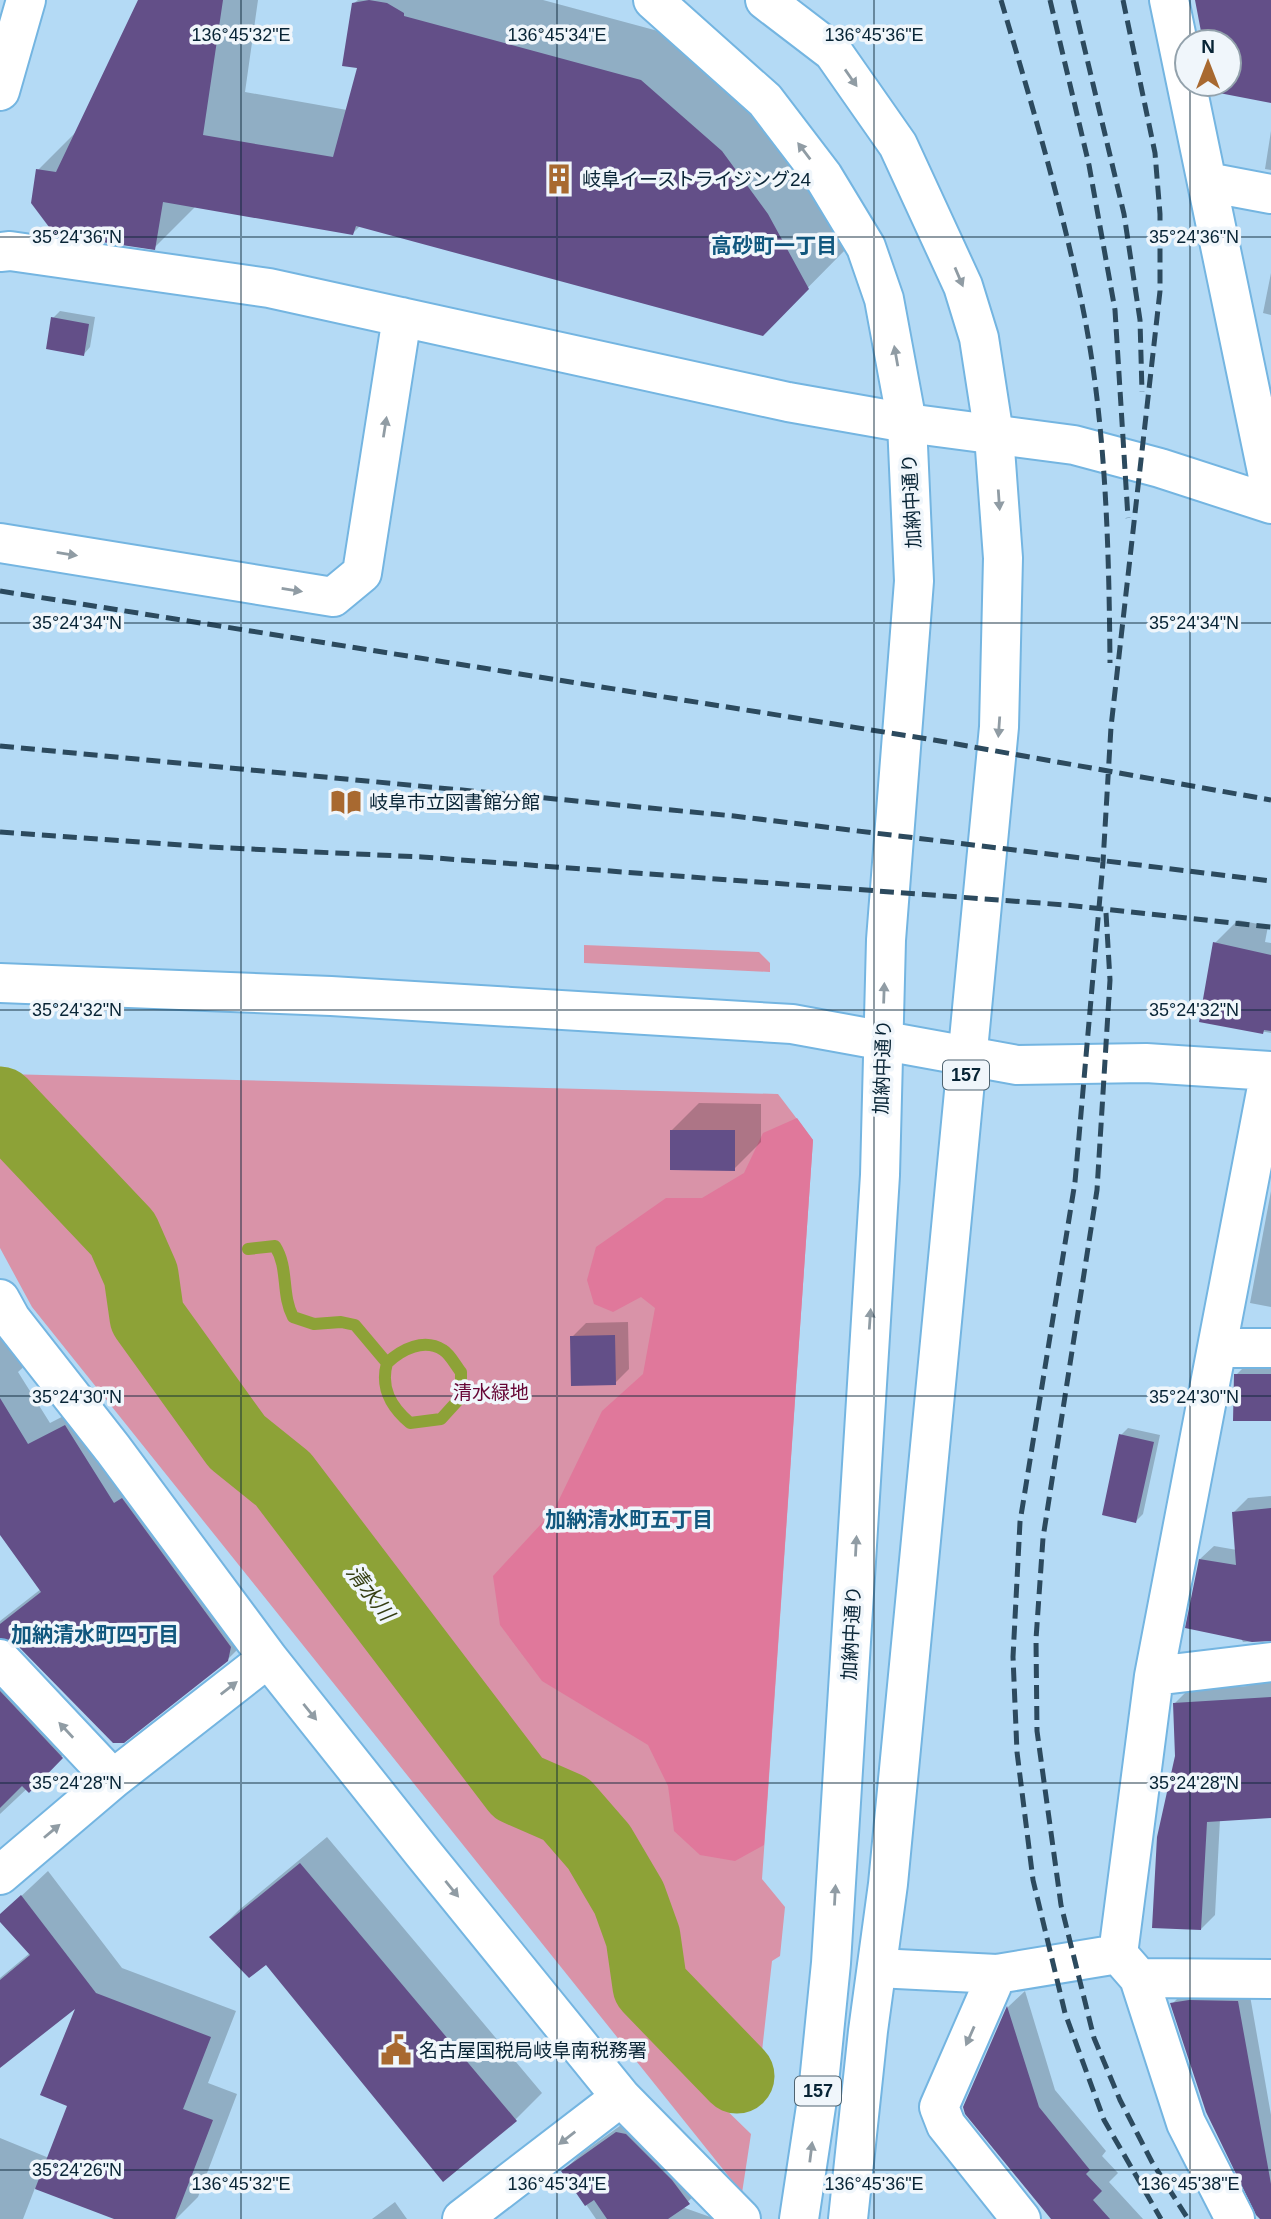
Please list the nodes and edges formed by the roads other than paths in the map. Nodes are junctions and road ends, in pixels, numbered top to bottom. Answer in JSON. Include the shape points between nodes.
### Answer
{"nodes":[{"id":1,"x":26,"y":0,"type":"edge"},
{"id":2,"x":653,"y":0,"type":"edge"},
{"id":3,"x":765,"y":0,"type":"edge"},
{"id":4,"x":1169,"y":0,"type":"edge"},
{"id":5,"x":0,"y":91,"type":"edge"},
{"id":6,"x":1207,"y":182,"type":"junction"},
{"id":7,"x":1271,"y":194,"type":"edge"},
{"id":8,"x":3,"y":247,"type":"edge"},
{"id":9,"x":402,"y":317,"type":"junction"},
{"id":10,"x":907,"y":423,"type":"junction"},
{"id":11,"x":994,"y":435,"type":"junction"},
{"id":12,"x":1271,"y":491,"type":"edge"},
{"id":13,"x":1271,"y":504,"type":"edge"},
{"id":14,"x":0,"y":543,"type":"edge"},
{"id":15,"x":0,"y":983,"type":"edge"},
{"id":16,"x":882,"y":1042,"type":"junction"},
{"id":17,"x":967,"y":1059,"type":"junction"},
{"id":18,"x":1270,"y":1071,"type":"edge"},
{"id":19,"x":0,"y":1299,"type":"edge"},
{"id":20,"x":1219,"y":1348,"type":"junction"},
{"id":21,"x":1271,"y":1348,"type":"edge"},
{"id":22,"x":268,"y":1658,"type":"junction"},
{"id":23,"x":0,"y":1659,"type":"edge"},
{"id":24,"x":1271,"y":1662,"type":"edge"},
{"id":25,"x":1154,"y":1676,"type":"junction"},
{"id":26,"x":113,"y":1779,"type":"junction"},
{"id":27,"x":0,"y":1875,"type":"edge"},
{"id":28,"x":1128,"y":1966,"type":"junction"},
{"id":29,"x":877,"y":1968,"type":"junction"},
{"id":30,"x":998,"y":1973,"type":"junction"},
{"id":31,"x":1271,"y":1979,"type":"edge"},
{"id":32,"x":621,"y":2097,"type":"junction"},
{"id":33,"x":462,"y":2219,"type":"edge"},
{"id":34,"x":741,"y":2219,"type":"edge"},
{"id":35,"x":799,"y":2219,"type":"edge"},
{"id":36,"x":848,"y":2219,"type":"edge"},
{"id":37,"x":1021,"y":2219,"type":"edge"},
{"id":38,"x":1235,"y":2219,"type":"edge"}],
"edges":[{"from":1,"to":5,"type":"main road"},
{"from":10,"to":2,"type":"main road","name":"加納中通り","number":"157","one_way":true,"via":[[884,299],[866,247],[822,176],[765,100]]},
{"from":3,"to":11,"type":"main road","number":"157","one_way":true,"via":[[833,52],[898,145],[963,286],[979,338]]},
{"from":4,"to":6,"type":"main road"},
{"from":6,"to":7,"type":"main road"},
{"from":6,"to":12,"type":"main road"},
{"from":8,"to":9,"type":"main road","via":[[269,288]]},
{"from":9,"to":10,"type":"main road","via":[[788,402]]},
{"from":14,"to":9,"type":"main road","one_way":true,"via":[[333,597],[362,573]]},
{"from":10,"to":11,"type":"main road"},
{"from":16,"to":10,"type":"main road","name":"加納中通り","number":"157","one_way":true,"via":[[914,581]]},
{"from":11,"to":13,"type":"main road","via":[[1074,445]]},
{"from":11,"to":17,"type":"main road","number":"157","one_way":true,"via":[[1003,558],[1003,657]]},
{"from":15,"to":16,"type":"main road","via":[[618,1012],[792,1024]]},
{"from":16,"to":17,"type":"main road"},
{"from":35,"to":16,"type":"main road","name":"加納中通り","number":"157","one_way":true,"via":[[808,2176],[831,1963],[880,1175]]},
{"from":17,"to":18,"type":"main road","via":[[1017,1065],[1146,1063]]},
{"from":17,"to":29,"type":"main road","number":"157"},
{"from":18,"to":20,"type":"main road"},
{"from":19,"to":22,"type":"main road","via":[[11,1320]]},
{"from":20,"to":21,"type":"main road"},
{"from":20,"to":25,"type":"main road"},
{"from":26,"to":22,"type":"main road","one_way":true},
{"from":22,"to":32,"type":"main road","one_way":true},
{"from":26,"to":23,"type":"main road","one_way":true},
{"from":24,"to":25,"type":"main road"},
{"from":25,"to":28,"type":"main road"},
{"from":27,"to":26,"type":"main road","one_way":true},
{"from":28,"to":30,"type":"main road"},
{"from":28,"to":31,"type":"main road"},
{"from":28,"to":38,"type":"main road","via":[[1186,2123]]},
{"from":29,"to":30,"type":"main road"},
{"from":29,"to":36,"type":"main road","number":"157"},
{"from":30,"to":37,"type":"main road","one_way":true,"via":[[939,2107],[946,2125]]},
{"from":32,"to":33,"type":"main road","one_way":true},
{"from":32,"to":34,"type":"main road"}]}
